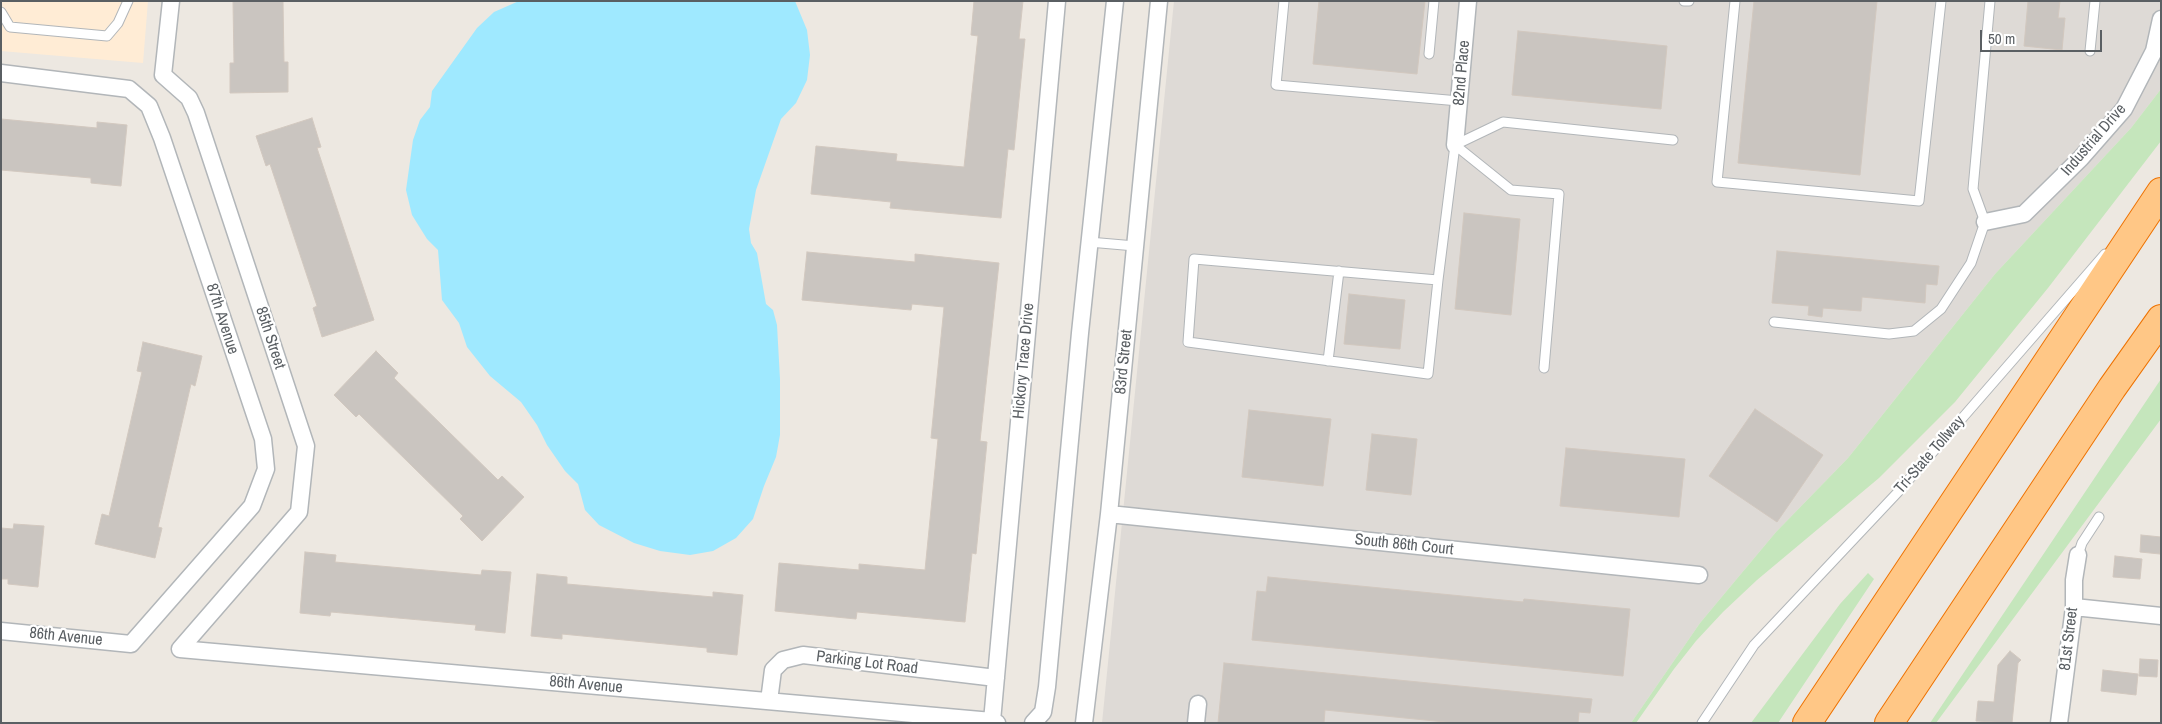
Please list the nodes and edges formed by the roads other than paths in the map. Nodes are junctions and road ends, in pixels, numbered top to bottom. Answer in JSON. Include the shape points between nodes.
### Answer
{"nodes":[{"id":1,"x":128,"y":1,"type":"edge"},
{"id":2,"x":171,"y":1,"type":"edge"},
{"id":3,"x":1057,"y":1,"type":"edge"},
{"id":4,"x":1115,"y":1,"type":"edge"},
{"id":5,"x":1159,"y":1,"type":"edge"},
{"id":6,"x":1284,"y":1,"type":"edge"},
{"id":7,"x":1434,"y":1,"type":"edge"},
{"id":8,"x":1468,"y":1,"type":"edge"},
{"id":9,"x":1684,"y":1,"type":"edge"},
{"id":10,"x":1689,"y":1,"type":"edge"},
{"id":11,"x":1736,"y":1,"type":"edge"},
{"id":12,"x":1941,"y":1,"type":"edge"},
{"id":13,"x":1990,"y":1,"type":"edge"},
{"id":14,"x":2094,"y":1,"type":"edge"},
{"id":15,"x":1,"y":12,"type":"edge"},
{"id":16,"x":2161,"y":19,"type":"edge"},
{"id":17,"x":2090,"y":50,"type":"dead end"},
{"id":18,"x":1429,"y":54,"type":"dead end"},
{"id":19,"x":1,"y":73,"type":"edge"},
{"id":20,"x":1459,"y":102,"type":"junction"},
{"id":21,"x":1673,"y":140,"type":"dead end"},
{"id":22,"x":1456,"y":144,"type":"junction"},
{"id":23,"x":2161,"y":191,"type":"edge"},
{"id":24,"x":1984,"y":222,"type":"junction"},
{"id":25,"x":2116,"y":241,"type":"dead end"},
{"id":26,"x":1090,"y":242,"type":"junction"},
{"id":27,"x":1135,"y":246,"type":"junction"},
{"id":28,"x":2110,"y":248,"type":"dead end"},
{"id":29,"x":1339,"y":271,"type":"junction"},
{"id":30,"x":1438,"y":280,"type":"junction"},
{"id":31,"x":2161,"y":319,"type":"edge"},
{"id":32,"x":1774,"y":322,"type":"dead end"},
{"id":33,"x":1328,"y":361,"type":"junction"},
{"id":34,"x":1544,"y":368,"type":"dead end"},
{"id":35,"x":1109,"y":514,"type":"junction"},
{"id":36,"x":2099,"y":518,"type":"dead end"},
{"id":37,"x":2078,"y":555,"type":"joint"},
{"id":38,"x":1698,"y":575,"type":"dead end"},
{"id":39,"x":2074,"y":607,"type":"junction"},
{"id":40,"x":2161,"y":616,"type":"edge"},
{"id":41,"x":1,"y":631,"type":"edge"},
{"id":42,"x":131,"y":644,"type":"joint"},
{"id":43,"x":180,"y":650,"type":"joint"},
{"id":44,"x":996,"y":678,"type":"junction"},
{"id":45,"x":769,"y":701,"type":"junction"},
{"id":46,"x":1198,"y":704,"type":"dead end"},
{"id":47,"x":994,"y":722,"type":"edge"},
{"id":48,"x":1033,"y":723,"type":"edge"},
{"id":49,"x":1084,"y":723,"type":"edge"},
{"id":50,"x":1196,"y":723,"type":"edge"},
{"id":51,"x":1702,"y":723,"type":"edge"},
{"id":52,"x":1807,"y":723,"type":"edge"},
{"id":53,"x":1889,"y":723,"type":"edge"},
{"id":54,"x":2059,"y":723,"type":"edge"}],
"edges":[{"from":1,"to":15,"type":"lane","via":[[118,23],[106,36],[10,27]]},
{"from":2,"to":43,"type":"street","name":"85th Street","via":[[163,75],[189,98],[196,113],[306,446],[299,512]]},
{"from":3,"to":44,"type":"street","name":"Hickory Trace Drive"},
{"from":4,"to":26,"type":"street"},
{"from":5,"to":27,"type":"street","name":"83rd Street"},
{"from":6,"to":20,"type":"lane","via":[[1276,85]]},
{"from":7,"to":18,"type":"lane"},
{"from":8,"to":20,"type":"street","name":"82nd Place"},
{"from":9,"to":10,"type":"lane"},
{"from":11,"to":12,"type":"lane","via":[[1717,182],[1919,201]]},
{"from":13,"to":24,"type":"lane","via":[[1973,189]]},
{"from":14,"to":17,"type":"lane"},
{"from":16,"to":24,"type":"street","name":"Industrial Drive","via":[[2154,51],[2124,109],[2081,158],[2024,214]]},
{"from":19,"to":42,"type":"street","name":"87th Avenue","via":[[129,89],[149,106],[263,439],[266,469],[252,506]]},
{"from":20,"to":22,"type":"street","name":"82nd Place"},
{"from":21,"to":22,"type":"lane","via":[[1503,122]]},
{"from":22,"to":30,"type":"lane"},
{"from":22,"to":34,"type":"lane","via":[[1510,190],[1559,194]]},
{"from":23,"to":25,"type":"lane"},
{"from":23,"to":52,"type":"highway"},
{"from":24,"to":32,"type":"lane","via":[[1971,263],[1941,309],[1914,331],[1889,334]]},
{"from":26,"to":27,"type":"lane"},
{"from":26,"to":48,"type":"street","via":[[1047,687],[1043,712]]},
{"from":27,"to":35,"type":"street","name":"83rd Street"},
{"from":28,"to":51,"type":"lane","name":"Tri-State Tollway","via":[[1898,492],[1754,645]]},
{"from":29,"to":30,"type":"lane"},
{"from":29,"to":33,"type":"lane"},
{"from":29,"to":33,"type":"lane","via":[[1194,259],[1188,342]]},
{"from":30,"to":33,"type":"lane","via":[[1428,374]]},
{"from":31,"to":53,"type":"highway"},
{"from":35,"to":38,"type":"street","name":"South 86th Court"},
{"from":35,"to":49,"type":"street","name":"83rd Street"},
{"from":36,"to":37,"type":"lane"},
{"from":37,"to":39,"type":"street","name":"81st Street"},
{"from":39,"to":40,"type":"street"},
{"from":39,"to":54,"type":"street","name":"81st Street"},
{"from":41,"to":42,"type":"street","name":"86th Avenue"},
{"from":43,"to":45,"type":"street","name":"86th Avenue"},
{"from":44,"to":45,"type":"street","name":"Parking Lot Road","via":[[803,655],[783,660],[773,670]]},
{"from":44,"to":47,"type":"street","name":"Hickory Trace Drive"},
{"from":45,"to":47,"type":"street","name":"86th Avenue"},
{"from":46,"to":50,"type":"street"}]}
